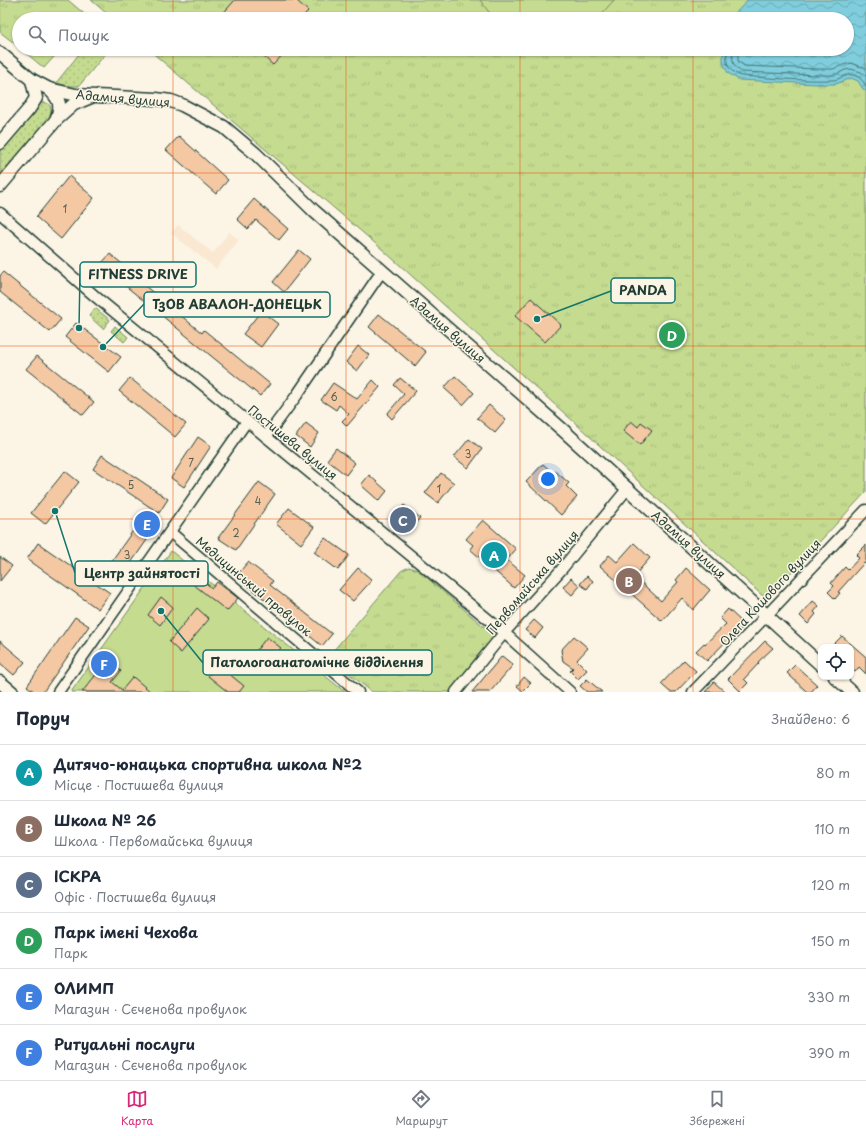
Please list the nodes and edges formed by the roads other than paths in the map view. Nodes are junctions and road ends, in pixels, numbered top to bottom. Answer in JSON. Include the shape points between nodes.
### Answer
{"nodes":[{"id":1,"x":0,"y":53,"type":"edge"},
{"id":2,"x":32,"y":80,"type":"junction"},
{"id":3,"x":49,"y":89,"type":"junction"},
{"id":4,"x":95,"y":95,"type":"junction"},
{"id":5,"x":56,"y":120,"type":"junction"},
{"id":6,"x":2,"y":135,"type":"edge"},
{"id":7,"x":0,"y":186,"type":"edge"},
{"id":8,"x":0,"y":213,"type":"edge"},
{"id":9,"x":382,"y":271,"type":"junction"},
{"id":10,"x":247,"y":421,"type":"junction"},
{"id":11,"x":266,"y":437,"type":"junction"},
{"id":12,"x":628,"y":488,"type":"junction"},
{"id":13,"x":866,"y":510,"type":"edge"},
{"id":14,"x":170,"y":532,"type":"junction"},
{"id":15,"x":767,"y":615,"type":"junction"},
{"id":16,"x":504,"y":633,"type":"junction"},
{"id":17,"x":818,"y":662,"type":"edge"},
{"id":18,"x":838,"y":680,"type":"edge"},
{"id":19,"x":0,"y":682,"type":"edge"},
{"id":20,"x":12,"y":692,"type":"edge"},
{"id":21,"x":58,"y":692,"type":"edge"},
{"id":22,"x":358,"y":692,"type":"edge"},
{"id":23,"x":456,"y":692,"type":"edge"},
{"id":24,"x":570,"y":692,"type":"edge"},
{"id":25,"x":693,"y":692,"type":"edge"},
{"id":26,"x":852,"y":692,"type":"edge"}],
"edges":[{"from":1,"to":2,"type":"street","name":"Адамця вулиця"},
{"from":2,"to":3,"type":"street","name":"Адамця вулиця"},
{"from":2,"to":6,"type":"street","via":[[36,98],[29,109]]},
{"from":3,"to":4,"type":"street","name":"Адамця вулиця","via":[[76,95]]},
{"from":3,"to":5,"type":"street","via":[[58,97],[60,110]]},
{"from":4,"to":5,"type":"street","via":[[74,104]]},
{"from":4,"to":9,"type":"street","name":"Адамця вулиця","via":[[171,101],[224,127]]},
{"from":5,"to":7,"type":"street"},
{"from":8,"to":10,"type":"street","name":"Постишева вулиця","via":[[96,297]]},
{"from":9,"to":11,"type":"street"},
{"from":9,"to":12,"type":"street","name":"Адамця вулиця"},
{"from":10,"to":11,"type":"street","name":"Постишева вулиця"},
{"from":10,"to":14,"type":"street"},
{"from":11,"to":16,"type":"street","name":"Постишева вулиця"},
{"from":12,"to":15,"type":"street","name":"Адамця вулиця"},
{"from":12,"to":16,"type":"street","name":"Первомайська вулиця","via":[[561,570]]},
{"from":13,"to":15,"type":"street","name":"Олега Кошового вулиця"},
{"from":14,"to":21,"type":"street"},
{"from":14,"to":22,"type":"street","name":"Медицинський провулок"},
{"from":15,"to":17,"type":"street","name":"Адамця вулиця"},
{"from":15,"to":25,"type":"street","name":"Олега Кошового вулиця"},
{"from":16,"to":23,"type":"street","name":"Первомайська вулиця"},
{"from":16,"to":24,"type":"street","name":"Постишева вулиця"},
{"from":18,"to":26,"type":"street"},
{"from":19,"to":20,"type":"street"}]}
